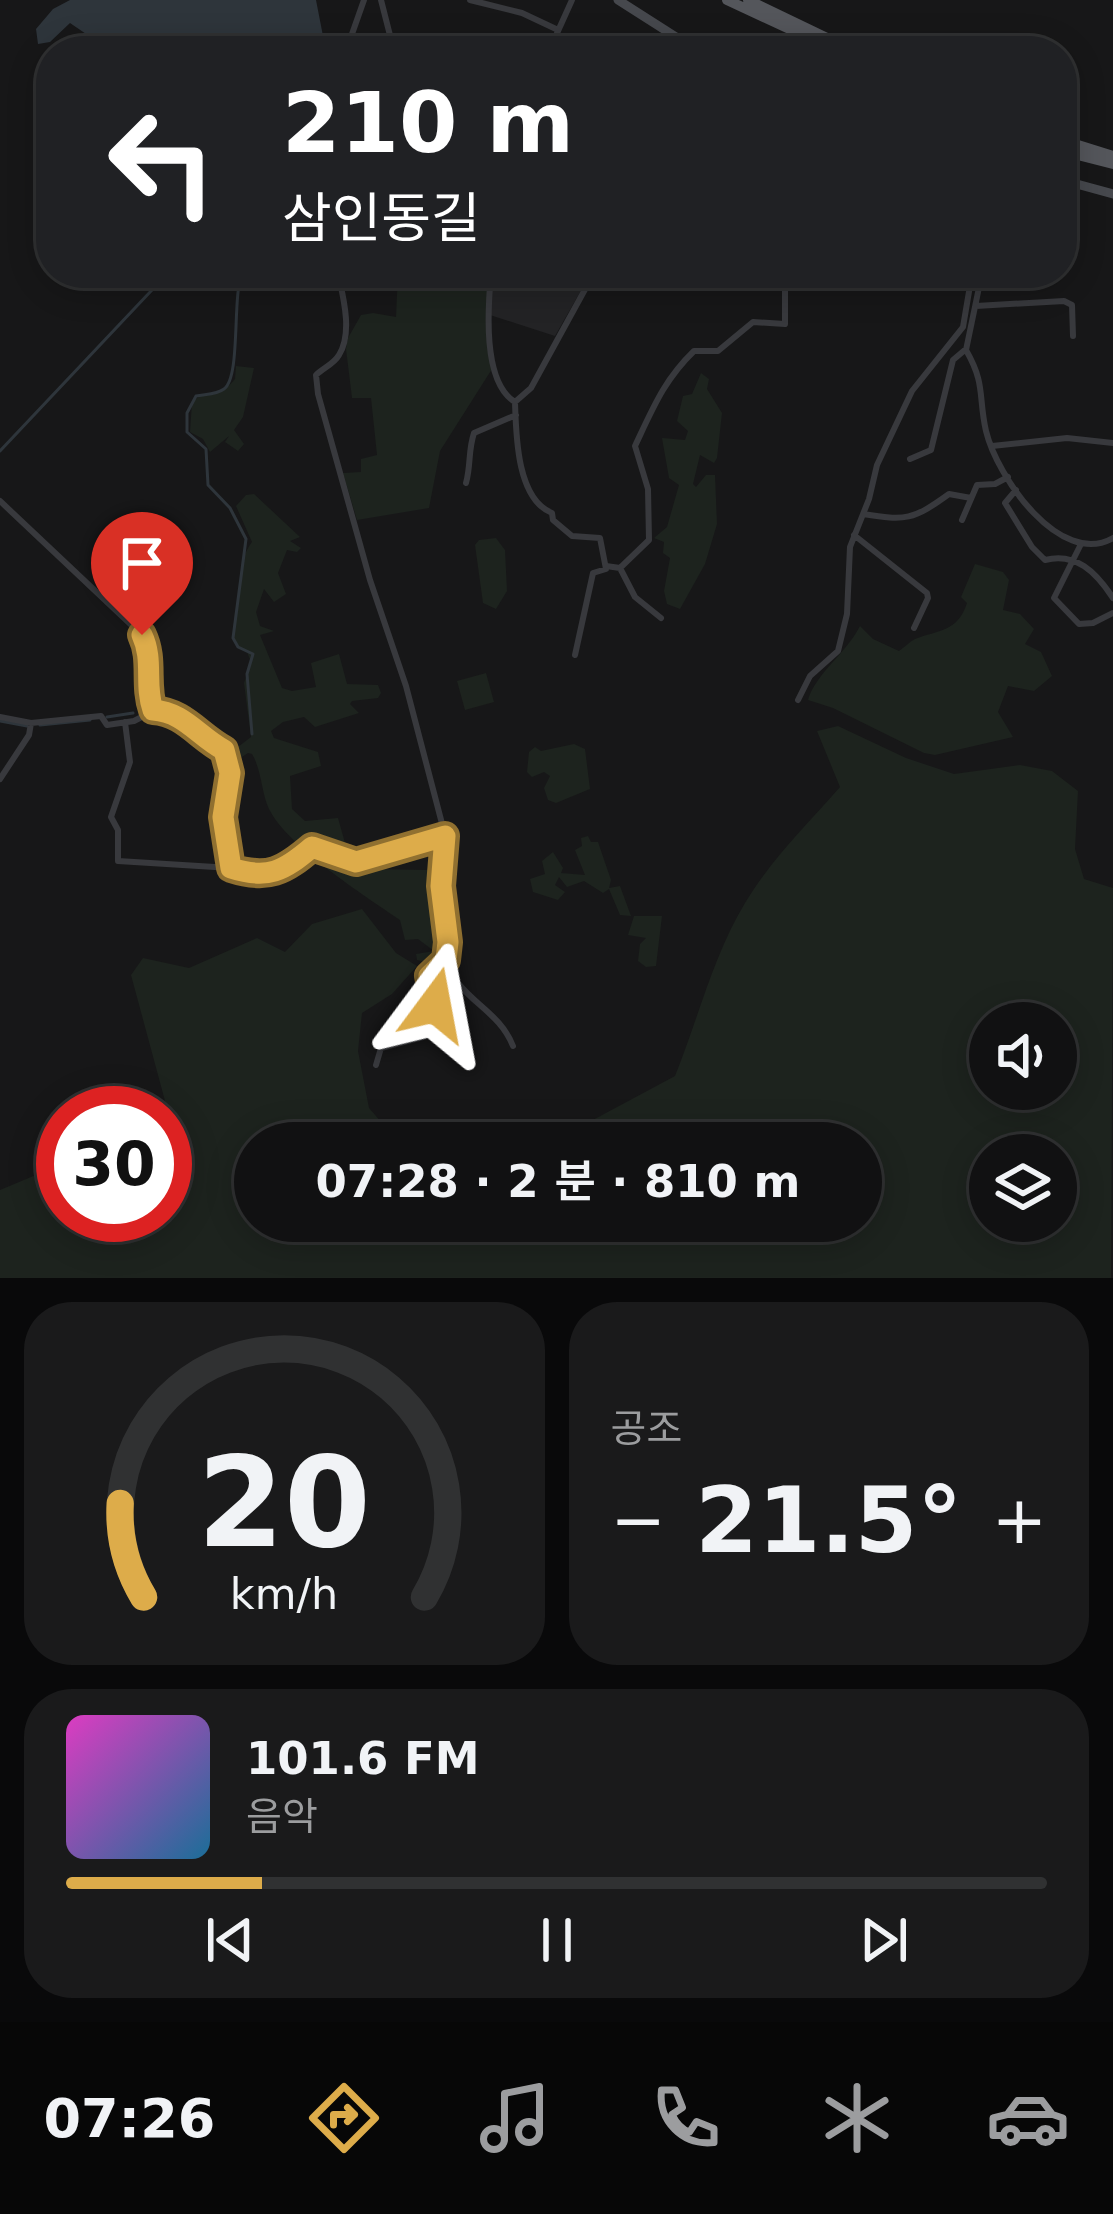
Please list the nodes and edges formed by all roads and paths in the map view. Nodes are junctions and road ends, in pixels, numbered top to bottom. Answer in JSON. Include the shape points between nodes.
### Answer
{"nodes":[{"id":1,"x":364,"y":0,"type":"edge"},
{"id":2,"x":381,"y":0,"type":"edge"},
{"id":3,"x":470,"y":0,"type":"edge"},
{"id":4,"x":572,"y":0,"type":"edge"},
{"id":5,"x":618,"y":0,"type":"edge"},
{"id":6,"x":727,"y":0,"type":"edge"},
{"id":7,"x":748,"y":0,"type":"edge"},
{"id":8,"x":556,"y":29,"type":"junction"},
{"id":9,"x":351,"y":36,"type":"edge"},
{"id":10,"x":390,"y":36,"type":"edge"},
{"id":11,"x":554,"y":36,"type":"edge"},
{"id":12,"x":674,"y":36,"type":"edge"},
{"id":13,"x":805,"y":36,"type":"edge"},
{"id":14,"x":823,"y":36,"type":"edge"},
{"id":15,"x":1077,"y":146,"type":"edge"},
{"id":16,"x":1077,"y":154,"type":"edge"},
{"id":17,"x":1113,"y":160,"type":"edge"},
{"id":18,"x":1077,"y":184,"type":"edge"},
{"id":19,"x":1113,"y":194,"type":"edge"},
{"id":20,"x":341,"y":288,"type":"edge"},
{"id":21,"x":490,"y":288,"type":"edge"},
{"id":22,"x":587,"y":288,"type":"edge"},
{"id":23,"x":785,"y":288,"type":"edge"},
{"id":24,"x":973,"y":288,"type":"edge"},
{"id":25,"x":976,"y":288,"type":"edge"},
{"id":26,"x":976,"y":306,"type":"junction"},
{"id":27,"x":1073,"y":336,"type":"dead end"},
{"id":28,"x":967,"y":349,"type":"junction"},
{"id":29,"x":515,"y":402,"type":"junction"},
{"id":30,"x":515,"y":415,"type":"junction"},
{"id":31,"x":1113,"y":443,"type":"edge"},
{"id":32,"x":992,"y":446,"type":"junction"},
{"id":33,"x":910,"y":459,"type":"dead end"},
{"id":34,"x":1008,"y":477,"type":"junction"},
{"id":35,"x":466,"y":482,"type":"dead end"},
{"id":36,"x":1016,"y":490,"type":"junction"},
{"id":37,"x":971,"y":498,"type":"junction"},
{"id":38,"x":0,"y":501,"type":"edge"},
{"id":39,"x":863,"y":514,"type":"junction"},
{"id":40,"x":962,"y":520,"type":"dead end"},
{"id":41,"x":854,"y":535,"type":"junction"},
{"id":42,"x":1113,"y":538,"type":"edge"},
{"id":43,"x":1079,"y":546,"type":"junction"},
{"id":44,"x":1076,"y":560,"type":"junction"},
{"id":45,"x":606,"y":566,"type":"junction"},
{"id":46,"x":620,"y":568,"type":"junction"},
{"id":47,"x":1113,"y":598,"type":"edge"},
{"id":48,"x":1113,"y":613,"type":"edge"},
{"id":49,"x":661,"y":618,"type":"dead end"},
{"id":50,"x":914,"y":628,"type":"dead end"},
{"id":51,"x":575,"y":655,"type":"dead end"},
{"id":52,"x":798,"y":700,"type":"dead end"},
{"id":53,"x":153,"y":710,"type":"junction"},
{"id":54,"x":0,"y":717,"type":"edge"},
{"id":55,"x":125,"y":722,"type":"junction"},
{"id":56,"x":31,"y":723,"type":"junction"},
{"id":57,"x":0,"y":779,"type":"edge"},
{"id":58,"x":445,"y":836,"type":"junction"},
{"id":59,"x":231,"y":868,"type":"junction"},
{"id":60,"x":446,"y":960,"type":"junction"},
{"id":61,"x":513,"y":1046,"type":"dead end"},
{"id":62,"x":376,"y":1065,"type":"dead end"}],
"edges":[{"from":1,"to":9,"type":"street"},
{"from":2,"to":10,"type":"street"},
{"from":3,"to":8,"type":"street"},
{"from":4,"to":8,"type":"street"},
{"from":5,"to":12,"type":"street"},
{"from":6,"to":13,"type":"main road"},
{"from":7,"to":14,"type":"main road"},
{"from":8,"to":11,"type":"street"},
{"from":15,"to":17,"type":"main road"},
{"from":16,"to":17,"type":"main road"},
{"from":18,"to":19,"type":"street"},
{"from":20,"to":58,"type":"street","via":[[343,344],[316,375],[318,394]]},
{"from":21,"to":29,"type":"street","via":[[491,351]]},
{"from":22,"to":29,"type":"street","via":[[531,388]]},
{"from":23,"to":46,"type":"street","via":[[784,325],[753,322],[718,351],[694,351],[674,368],[635,446],[648,489],[649,540]]},
{"from":24,"to":39,"type":"street","via":[[965,323],[913,391],[880,457]]},
{"from":25,"to":26,"type":"street"},
{"from":26,"to":27,"type":"street","via":[[1064,301],[1072,305]]},
{"from":26,"to":28,"type":"street"},
{"from":28,"to":32,"type":"street","via":[[980,374]]},
{"from":28,"to":33,"type":"street","via":[[953,360],[931,450]]},
{"from":29,"to":30,"type":"street"},
{"from":30,"to":35,"type":"street","via":[[474,434]]},
{"from":30,"to":45,"type":"street","via":[[525,485],[572,536],[600,538]]},
{"from":31,"to":32,"type":"street","via":[[1067,438]]},
{"from":32,"to":34,"type":"street"},
{"from":34,"to":36,"type":"street"},
{"from":34,"to":37,"type":"street","via":[[976,485]]},
{"from":36,"to":43,"type":"street"},
{"from":36,"to":44,"type":"street","via":[[1005,503],[1032,547],[1045,560]]},
{"from":37,"to":39,"type":"street","via":[[949,494],[903,520]]},
{"from":37,"to":40,"type":"street"},
{"from":38,"to":53,"type":"street","via":[[142,635]]},
{"from":39,"to":41,"type":"street"},
{"from":41,"to":50,"type":"street","via":[[927,593]]},
{"from":41,"to":52,"type":"street","via":[[838,651]]},
{"from":42,"to":43,"type":"street"},
{"from":43,"to":44,"type":"street"},
{"from":44,"to":47,"type":"street"},
{"from":44,"to":48,"type":"street","via":[[1054,598],[1078,624]]},
{"from":45,"to":46,"type":"street"},
{"from":45,"to":51,"type":"street","via":[[592,573]]},
{"from":46,"to":49,"type":"street","via":[[635,597]]},
{"from":53,"to":55,"type":"street"},
{"from":53,"to":59,"type":"street","via":[[182,716],[224,750]]},
{"from":54,"to":56,"type":"street"},
{"from":55,"to":56,"type":"street","via":[[107,724],[101,716]]},
{"from":55,"to":59,"type":"street","via":[[130,762],[111,817],[118,860]]},
{"from":56,"to":57,"type":"street"},
{"from":58,"to":59,"type":"street","via":[[356,862],[312,847],[271,875]]},
{"from":58,"to":60,"type":"street"},
{"from":60,"to":61,"type":"street"},
{"from":60,"to":62,"type":"street","via":[[429,976],[438,1033],[381,1048]]}]}
